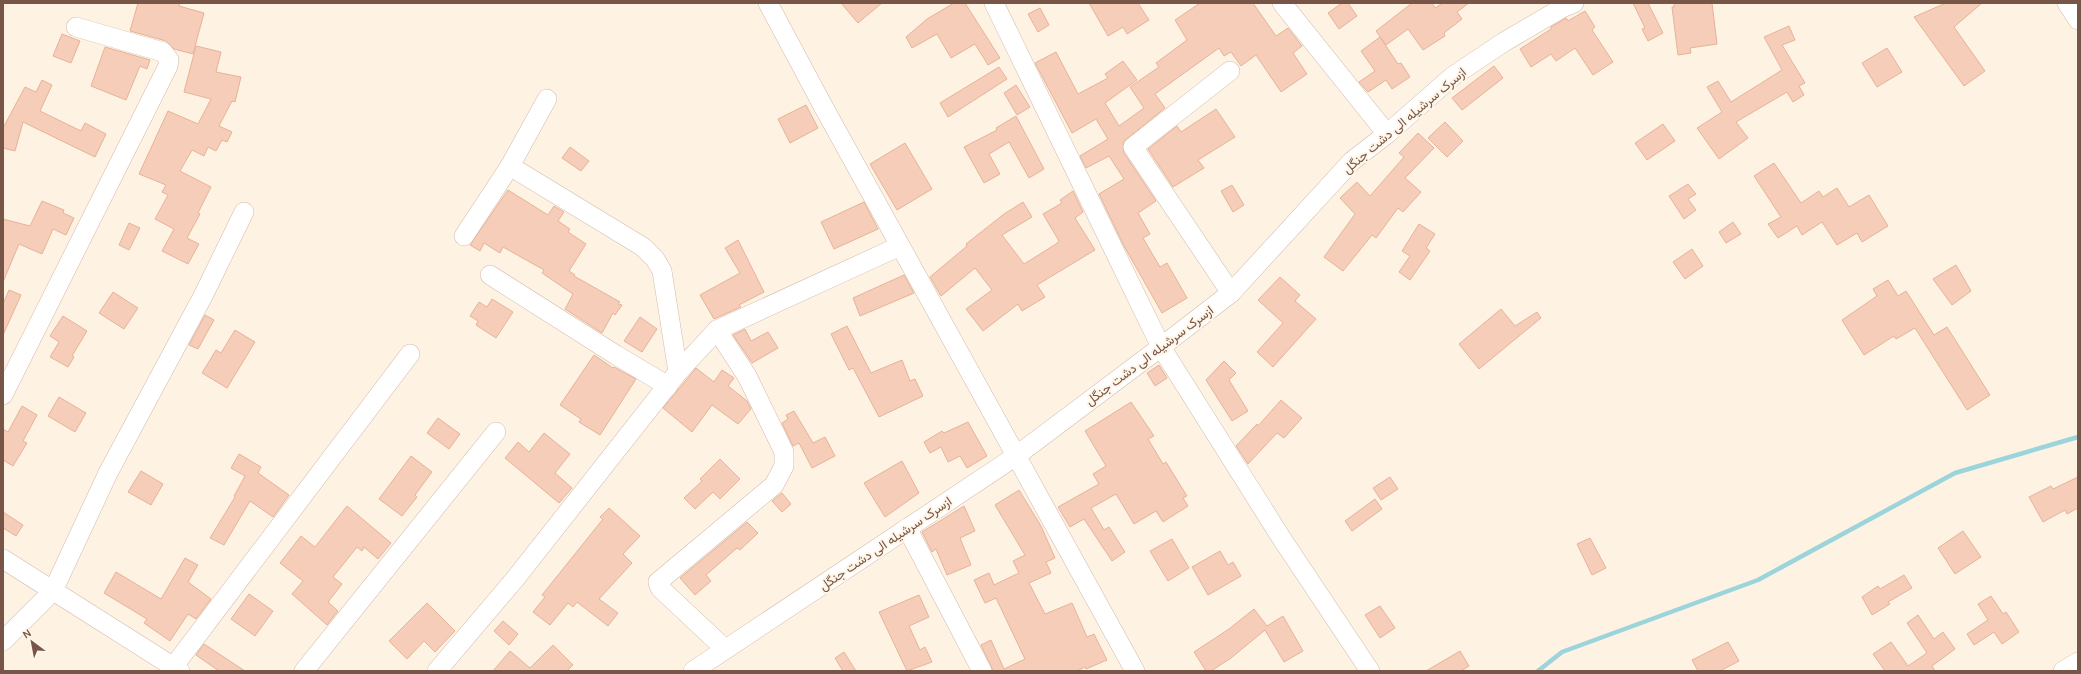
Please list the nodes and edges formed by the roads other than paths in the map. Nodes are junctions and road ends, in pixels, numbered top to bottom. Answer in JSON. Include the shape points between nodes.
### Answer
{"nodes":[{"id":1,"x":768,"y":3,"type":"edge"},
{"id":2,"x":994,"y":3,"type":"edge"},
{"id":3,"x":1282,"y":3,"type":"edge"},
{"id":4,"x":1574,"y":3,"type":"edge"},
{"id":5,"x":2067,"y":3,"type":"edge"},
{"id":6,"x":2078,"y":20,"type":"edge"},
{"id":7,"x":76,"y":27,"type":"dead end"},
{"id":8,"x":1230,"y":71,"type":"dead end"},
{"id":9,"x":547,"y":99,"type":"dead end"},
{"id":10,"x":1387,"y":134,"type":"junction"},
{"id":11,"x":510,"y":166,"type":"junction"},
{"id":12,"x":244,"y":212,"type":"dead end"},
{"id":13,"x":464,"y":236,"type":"dead end"},
{"id":14,"x":900,"y":246,"type":"junction"},
{"id":15,"x":490,"y":275,"type":"dead end"},
{"id":16,"x":1230,"y":293,"type":"junction"},
{"id":17,"x":717,"y":330,"type":"junction"},
{"id":18,"x":1161,"y":347,"type":"junction"},
{"id":19,"x":410,"y":354,"type":"dead end"},
{"id":20,"x":673,"y":379,"type":"junction"},
{"id":21,"x":3,"y":395,"type":"edge"},
{"id":22,"x":496,"y":432,"type":"dead end"},
{"id":23,"x":1016,"y":456,"type":"junction"},
{"id":24,"x":907,"y":528,"type":"junction"},
{"id":25,"x":3,"y":559,"type":"edge"},
{"id":26,"x":53,"y":591,"type":"junction"},
{"id":27,"x":3,"y":641,"type":"edge"},
{"id":28,"x":726,"y":648,"type":"junction"},
{"id":29,"x":2078,"y":662,"type":"edge"},
{"id":30,"x":177,"y":669,"type":"edge"},
{"id":31,"x":304,"y":671,"type":"edge"},
{"id":32,"x":437,"y":671,"type":"edge"},
{"id":33,"x":693,"y":671,"type":"edge"},
{"id":34,"x":982,"y":671,"type":"edge"},
{"id":35,"x":1135,"y":671,"type":"edge"},
{"id":36,"x":1370,"y":671,"type":"edge"},
{"id":37,"x":2063,"y":671,"type":"edge"}],
"edges":[{"from":1,"to":14,"type":"street"},
{"from":2,"to":18,"type":"street"},
{"from":3,"to":10,"type":"street"},
{"from":4,"to":10,"type":"street","name":"ازسرک سرشیله الی دشت جنگل","via":[[1511,38],[1452,76]]},
{"from":5,"to":6,"type":"street"},
{"from":7,"to":21,"type":"street","via":[[163,52],[169,60],[168,66]]},
{"from":8,"to":16,"type":"street","via":[[1133,147]]},
{"from":9,"to":11,"type":"street"},
{"from":10,"to":16,"type":"street","name":"ازسرک سرشیله الی دشت جنگل","via":[[1352,161]]},
{"from":11,"to":13,"type":"street"},
{"from":11,"to":20,"type":"street","via":[[643,247],[655,259],[662,271]]},
{"from":12,"to":26,"type":"street","via":[[203,296],[108,473]]},
{"from":14,"to":17,"type":"street"},
{"from":14,"to":23,"type":"street"},
{"from":15,"to":20,"type":"street","via":[[616,355]]},
{"from":16,"to":18,"type":"street","name":"ازسرک سرشیله الی دشت جنگل"},
{"from":17,"to":20,"type":"street"},
{"from":17,"to":28,"type":"street","via":[[746,376],[781,445],[784,466],[774,484],[658,582],[660,588]]},
{"from":18,"to":23,"type":"street","name":"ازسرک سرشیله الی دشت جنگل"},
{"from":18,"to":36,"type":"street","via":[[1282,539]]},
{"from":19,"to":30,"type":"street"},
{"from":20,"to":32,"type":"street","via":[[515,579]]},
{"from":22,"to":31,"type":"street"},
{"from":23,"to":24,"type":"street","name":"ازسرک سرشیله الی دشت جنگل"},
{"from":23,"to":35,"type":"street"},
{"from":24,"to":28,"type":"street","name":"ازسرک سرشیله الی دشت جنگل"},
{"from":24,"to":34,"type":"street"},
{"from":25,"to":26,"type":"street"},
{"from":26,"to":27,"type":"street"},
{"from":26,"to":30,"type":"street"},
{"from":28,"to":33,"type":"street","name":"ازسرک سرشیله الی دشت جنگل"},
{"from":29,"to":37,"type":"street"}]}
